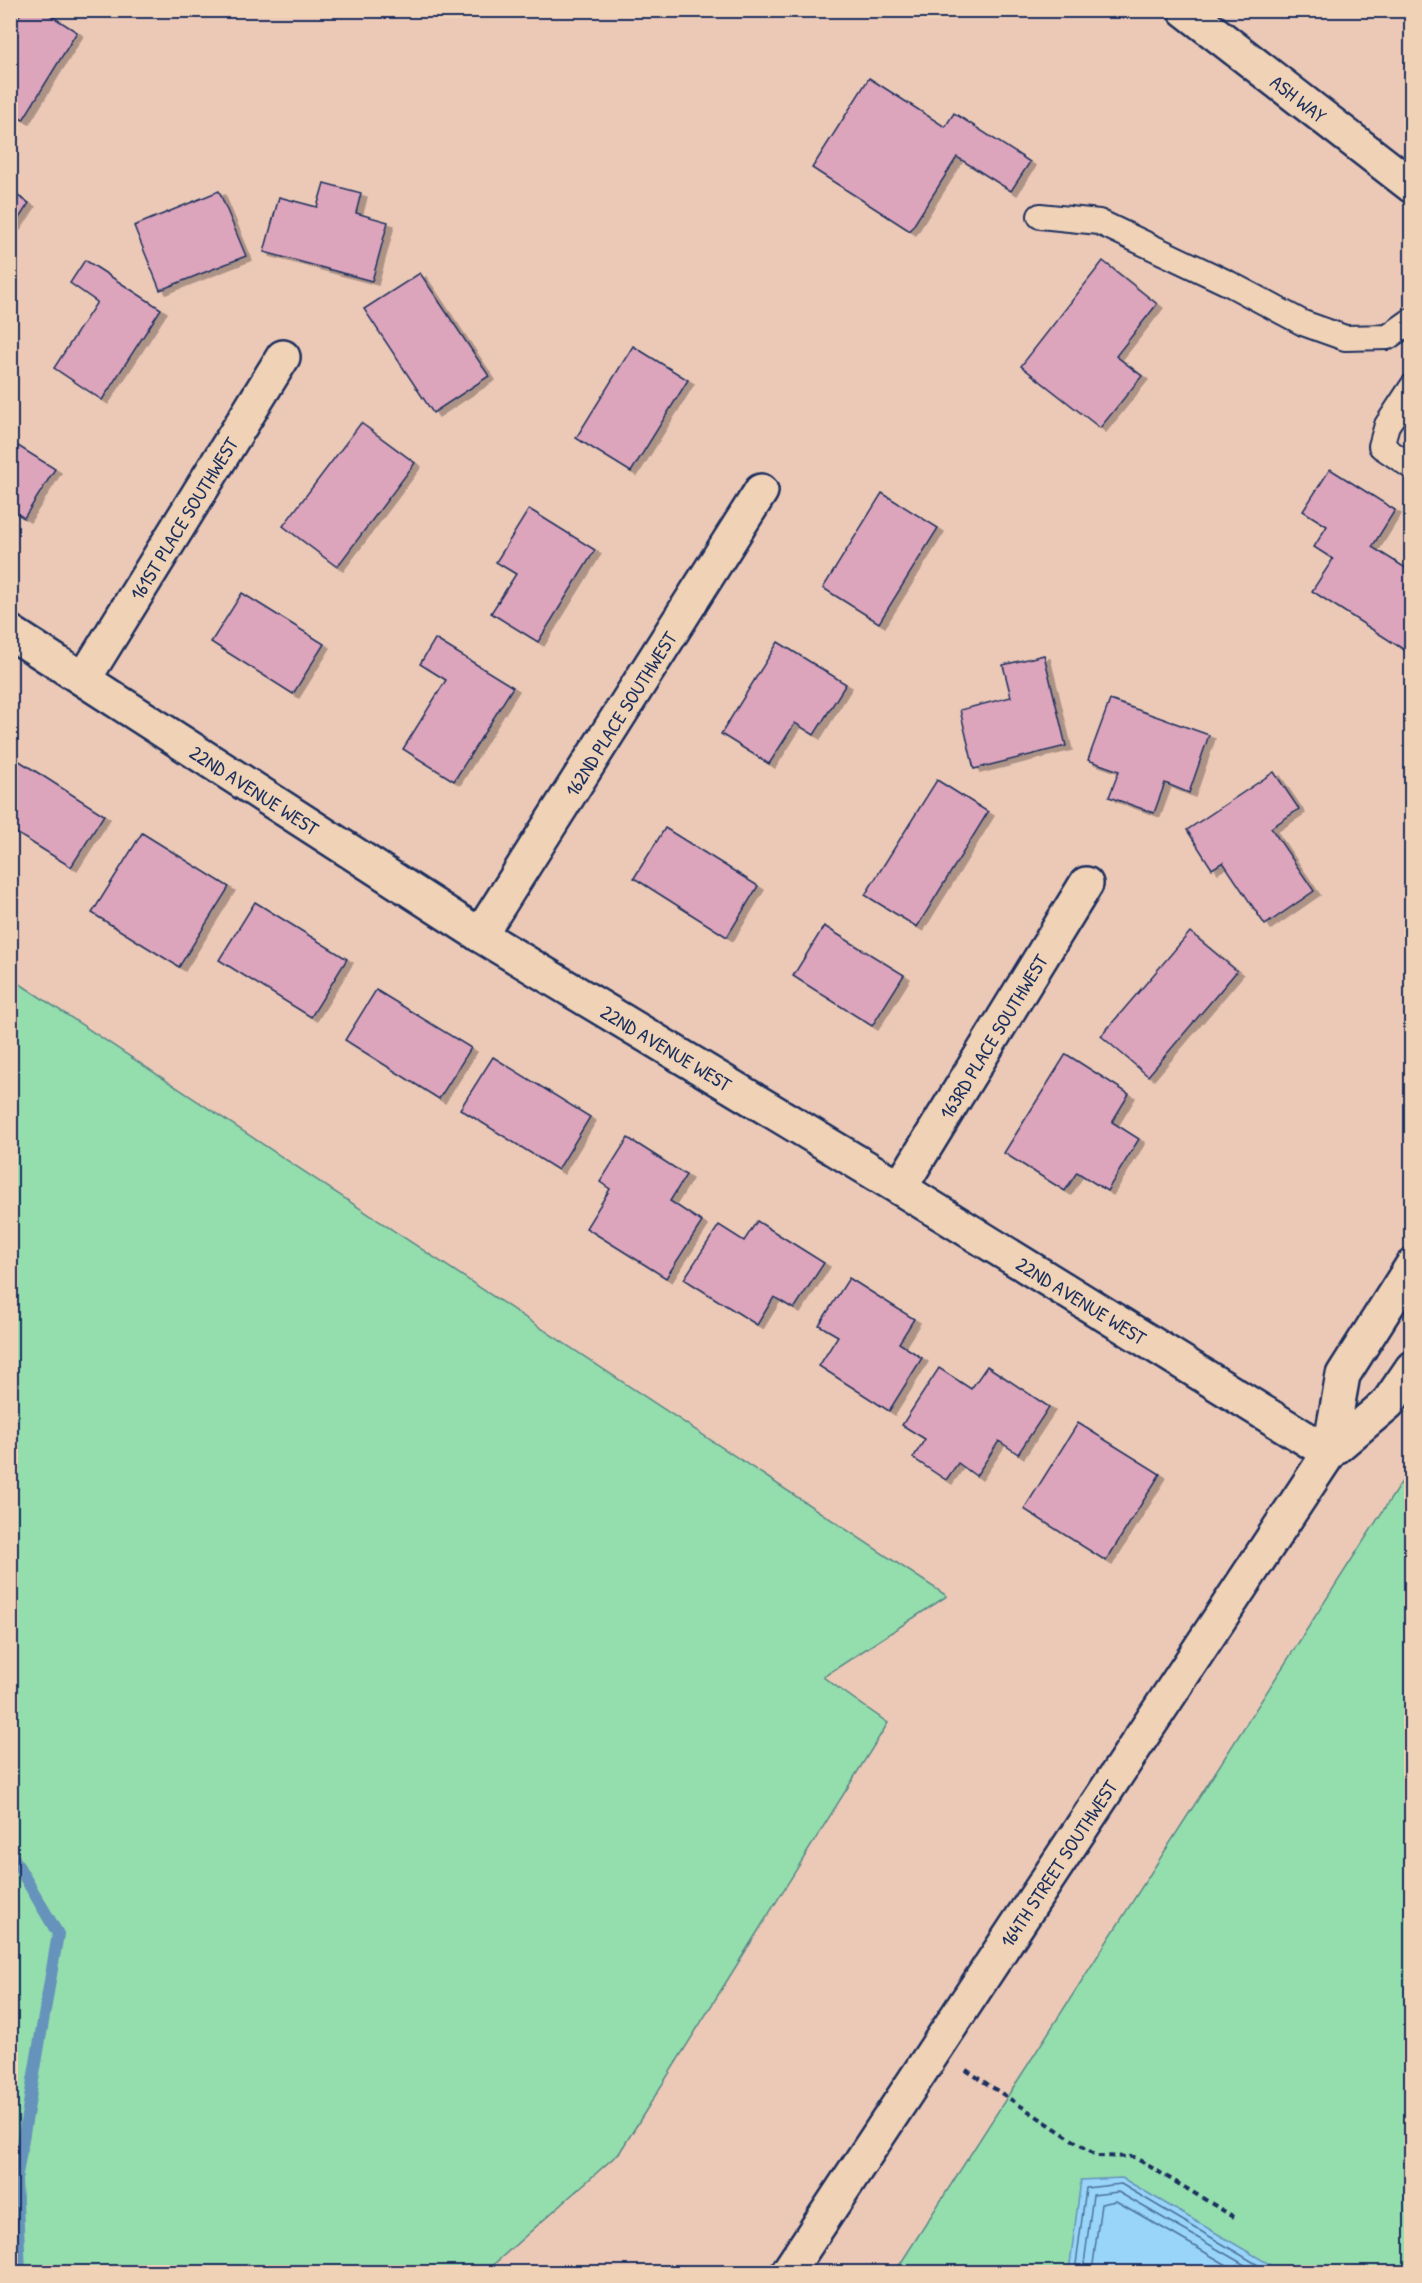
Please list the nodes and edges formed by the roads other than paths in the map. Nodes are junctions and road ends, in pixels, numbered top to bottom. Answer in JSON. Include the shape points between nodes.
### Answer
{"nodes":[{"id":1,"x":1185,"y":10,"type":"edge"},
{"id":2,"x":1412,"y":186,"type":"edge"},
{"id":3,"x":1041,"y":216,"type":"dead end"},
{"id":4,"x":1412,"y":320,"type":"edge"},
{"id":5,"x":284,"y":357,"type":"dead end"},
{"id":6,"x":1412,"y":387,"type":"edge"},
{"id":7,"x":1412,"y":467,"type":"edge"},
{"id":8,"x":762,"y":491,"type":"dead end"},
{"id":9,"x":10,"y":632,"type":"edge"},
{"id":10,"x":84,"y":679,"type":"junction"},
{"id":11,"x":1086,"y":884,"type":"dead end"},
{"id":12,"x":480,"y":935,"type":"junction"},
{"id":13,"x":900,"y":1188,"type":"junction"},
{"id":14,"x":1412,"y":1266,"type":"edge"},
{"id":15,"x":1412,"y":1368,"type":"edge"},
{"id":16,"x":1329,"y":1453,"type":"junction"},
{"id":17,"x":788,"y":2272,"type":"edge"}],
"edges":[{"from":1,"to":2,"type":"street","name":"ASH WAY"},
{"from":3,"to":4,"type":"lane","via":[[1099,222],[1303,323],[1345,338],[1388,337]]},
{"from":5,"to":10,"type":"street","name":"161ST PLACE SOUTHWEST"},
{"from":6,"to":7,"type":"lane","via":[[1387,425],[1381,446]]},
{"from":8,"to":12,"type":"street","name":"162ND PLACE SOUTHWEST"},
{"from":9,"to":10,"type":"street","name":"22ND AVENUE WEST"},
{"from":10,"to":12,"type":"street","name":"22ND AVENUE WEST"},
{"from":11,"to":13,"type":"street","name":"163RD PLACE SOUTHWEST"},
{"from":12,"to":13,"type":"street","name":"22ND AVENUE WEST"},
{"from":13,"to":16,"type":"street","name":"22ND AVENUE WEST"},
{"from":14,"to":16,"type":"street","name":"164TH STREET SOUTHWEST","via":[[1342,1376]]},
{"from":15,"to":16,"type":"street","name":"164TH STREET SOUTHWEST","via":[[1388,1403]]},
{"from":16,"to":17,"type":"street","name":"164TH STREET SOUTHWEST"}]}
